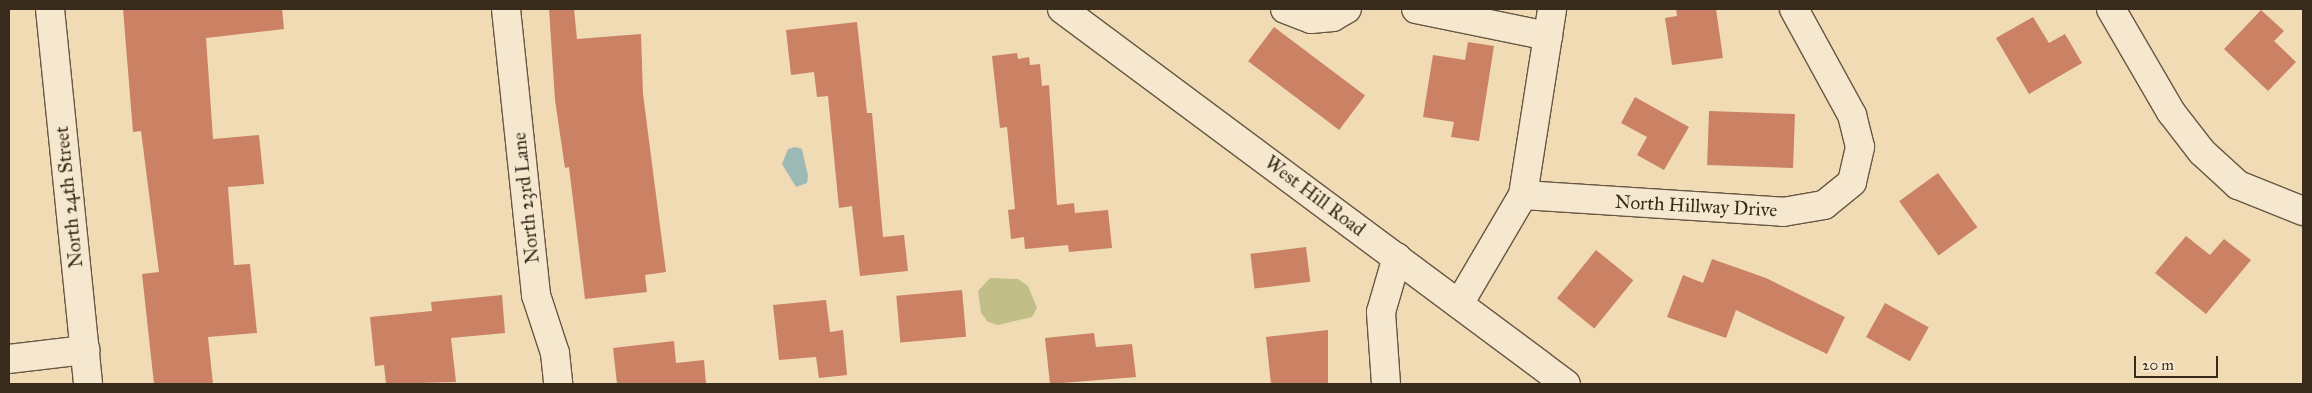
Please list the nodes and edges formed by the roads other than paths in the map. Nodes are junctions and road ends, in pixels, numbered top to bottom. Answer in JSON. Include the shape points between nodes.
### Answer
{"nodes":[{"id":1,"x":50,"y":9,"type":"edge"},
{"id":2,"x":506,"y":9,"type":"edge"},
{"id":3,"x":1062,"y":9,"type":"edge"},
{"id":4,"x":1285,"y":9,"type":"edge"},
{"id":5,"x":1346,"y":9,"type":"edge"},
{"id":6,"x":1416,"y":9,"type":"edge"},
{"id":7,"x":1552,"y":9,"type":"edge"},
{"id":8,"x":1794,"y":9,"type":"edge"},
{"id":9,"x":2111,"y":9,"type":"edge"},
{"id":10,"x":1548,"y":36,"type":"junction"},
{"id":11,"x":1523,"y":195,"type":"junction"},
{"id":12,"x":2303,"y":211,"type":"edge"},
{"id":13,"x":1397,"y":257,"type":"junction"},
{"id":14,"x":1459,"y":304,"type":"junction"},
{"id":15,"x":85,"y":350,"type":"junction"},
{"id":16,"x":9,"y":359,"type":"edge"},
{"id":17,"x":88,"y":384,"type":"edge"},
{"id":18,"x":558,"y":384,"type":"edge"},
{"id":19,"x":1386,"y":384,"type":"edge"},
{"id":20,"x":1566,"y":384,"type":"edge"}],
"edges":[{"from":1,"to":15,"type":"street","name":"North 24th Street"},
{"from":2,"to":18,"type":"street","name":"North 23rd Lane","via":[[536,295],[555,353]]},
{"from":3,"to":13,"type":"street","name":"West Hill Road"},
{"from":4,"to":5,"type":"street","via":[[1310,19],[1333,17]]},
{"from":6,"to":10,"type":"street"},
{"from":7,"to":10,"type":"street"},
{"from":8,"to":11,"type":"street","name":"North Hillway Drive","via":[[1852,115],[1860,146],[1852,182],[1824,205],[1783,212]]},
{"from":9,"to":12,"type":"street","via":[[2171,112],[2202,152],[2238,185]]},
{"from":10,"to":11,"type":"street"},
{"from":11,"to":14,"type":"street"},
{"from":13,"to":14,"type":"street","name":"West Hill Road"},
{"from":13,"to":19,"type":"street","via":[[1381,312]]},
{"from":14,"to":20,"type":"street","name":"West Hill Road"},
{"from":15,"to":16,"type":"street"},
{"from":15,"to":17,"type":"street","name":"North 24th Street"}]}
